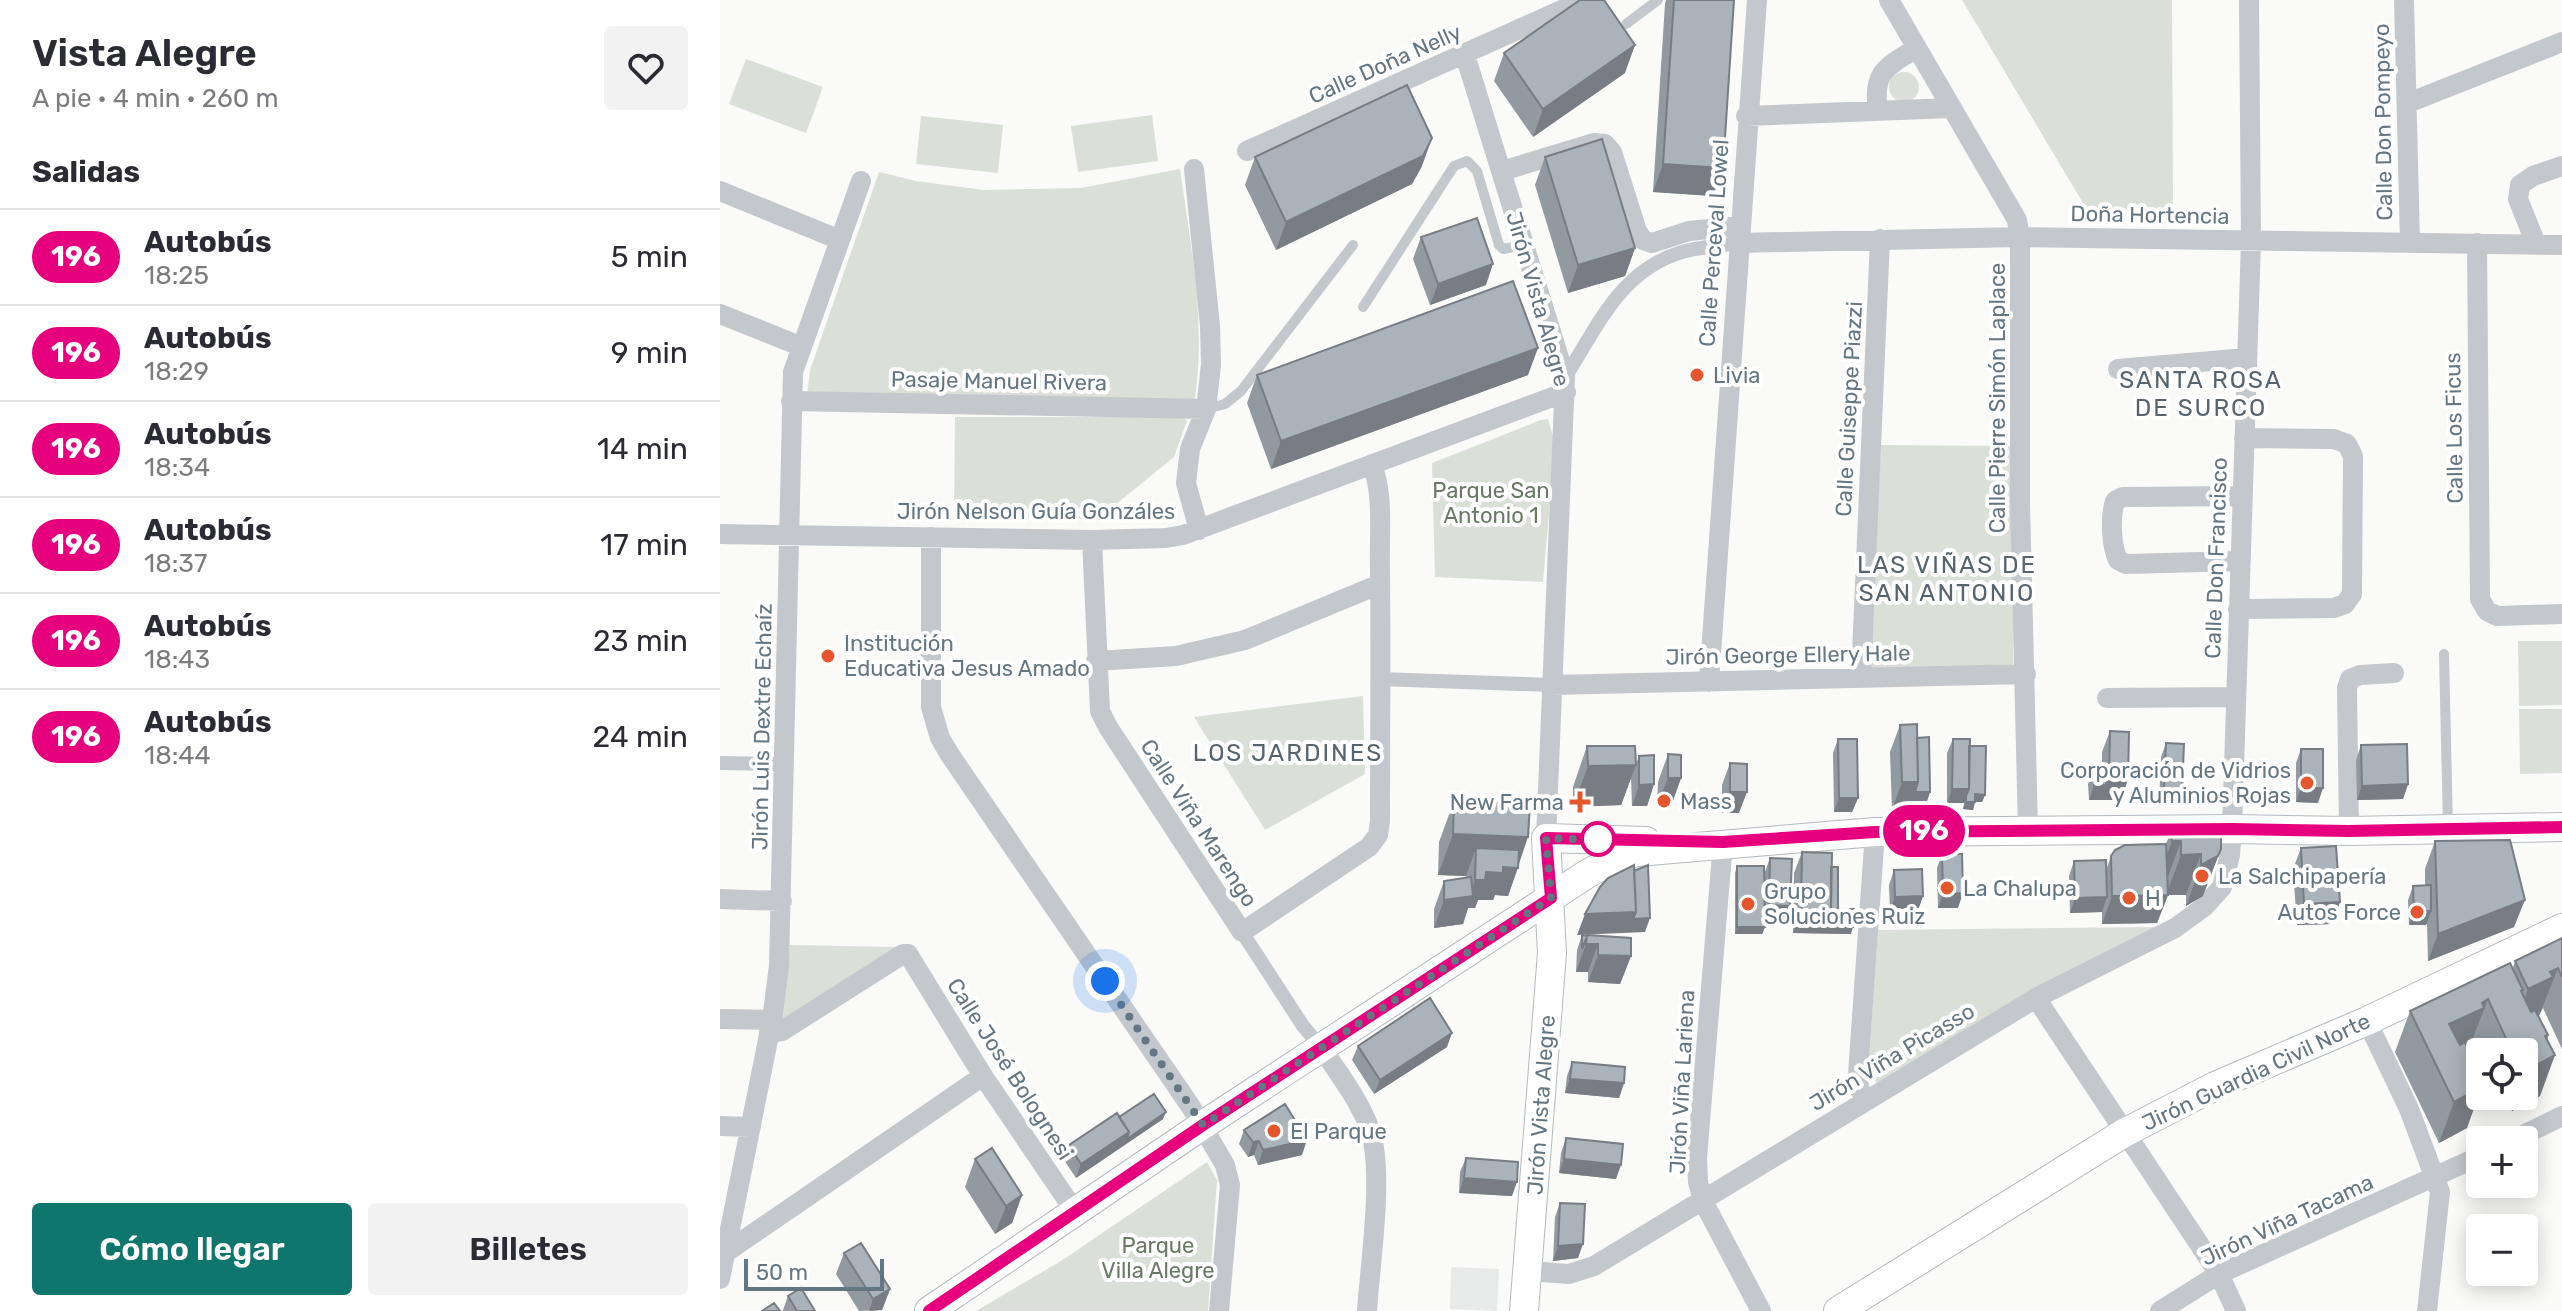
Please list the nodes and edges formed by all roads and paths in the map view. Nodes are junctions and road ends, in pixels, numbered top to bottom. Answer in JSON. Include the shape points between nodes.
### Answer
{"nodes":[{"id":1,"x":1584,"y":0,"type":"edge"},
{"id":2,"x":1658,"y":0,"type":"edge"},
{"id":3,"x":1889,"y":0,"type":"edge"},
{"id":4,"x":2249,"y":0,"type":"edge"},
{"id":5,"x":2404,"y":0,"type":"edge"},
{"id":6,"x":1752,"y":2,"type":"edge"},
{"id":7,"x":1626,"y":24,"type":"dead end"},
{"id":8,"x":2562,"y":42,"type":"edge"},
{"id":9,"x":1917,"y":48,"type":"junction"},
{"id":10,"x":1465,"y":55,"type":"junction"},
{"id":11,"x":2408,"y":103,"type":"junction"},
{"id":12,"x":1951,"y":108,"type":"junction"},
{"id":13,"x":1878,"y":111,"type":"junction"},
{"id":14,"x":1746,"y":116,"type":"junction"},
{"id":15,"x":1247,"y":151,"type":"dead end"},
{"id":16,"x":2562,"y":166,"type":"edge"},
{"id":17,"x":1194,"y":169,"type":"dead end"},
{"id":18,"x":1502,"y":171,"type":"junction"},
{"id":19,"x":861,"y":181,"type":"dead end"},
{"id":20,"x":720,"y":191,"type":"edge"},
{"id":21,"x":1738,"y":235,"type":"junction"},
{"id":22,"x":2020,"y":237,"type":"junction"},
{"id":23,"x":1880,"y":239,"type":"junction"},
{"id":24,"x":840,"y":240,"type":"junction"},
{"id":25,"x":2251,"y":241,"type":"junction"},
{"id":26,"x":2410,"y":243,"type":"junction"},
{"id":27,"x":2477,"y":243,"type":"junction"},
{"id":28,"x":2536,"y":244,"type":"junction"},
{"id":29,"x":1353,"y":245,"type":"dead end"},
{"id":30,"x":1524,"y":245,"type":"junction"},
{"id":31,"x":2562,"y":245,"type":"edge"},
{"id":32,"x":1363,"y":307,"type":"dead end"},
{"id":33,"x":720,"y":314,"type":"edge"},
{"id":34,"x":800,"y":346,"type":"junction"},
{"id":35,"x":2247,"y":358,"type":"junction"},
{"id":36,"x":2118,"y":369,"type":"dead end"},
{"id":37,"x":1565,"y":385,"type":"junction"},
{"id":38,"x":791,"y":401,"type":"junction"},
{"id":39,"x":1206,"y":409,"type":"junction"},
{"id":40,"x":2244,"y":438,"type":"junction"},
{"id":41,"x":1372,"y":464,"type":"junction"},
{"id":42,"x":2242,"y":496,"type":"junction"},
{"id":43,"x":1199,"y":530,"type":"junction"},
{"id":44,"x":720,"y":534,"type":"edge"},
{"id":45,"x":790,"y":535,"type":"junction"},
{"id":46,"x":931,"y":537,"type":"junction"},
{"id":47,"x":1092,"y":540,"type":"junction"},
{"id":48,"x":2240,"y":561,"type":"junction"},
{"id":49,"x":1380,"y":584,"type":"junction"},
{"id":50,"x":2238,"y":609,"type":"junction"},
{"id":51,"x":2562,"y":614,"type":"edge"},
{"id":52,"x":2444,"y":654,"type":"dead end"},
{"id":53,"x":1096,"y":661,"type":"junction"},
{"id":54,"x":2394,"y":673,"type":"dead end"},
{"id":55,"x":2026,"y":674,"type":"junction"},
{"id":56,"x":1861,"y":677,"type":"junction"},
{"id":57,"x":1379,"y":679,"type":"junction"},
{"id":58,"x":1709,"y":682,"type":"junction"},
{"id":59,"x":1551,"y":685,"type":"junction"},
{"id":60,"x":2236,"y":697,"type":"junction"},
{"id":61,"x":2107,"y":698,"type":"dead end"},
{"id":62,"x":720,"y":763,"type":"edge"},
{"id":63,"x":785,"y":764,"type":"junction"},
{"id":64,"x":2562,"y":827,"type":"edge"},
{"id":65,"x":2232,"y":829,"type":"junction"},
{"id":66,"x":2448,"y":829,"type":"junction"},
{"id":67,"x":2028,"y":830,"type":"junction"},
{"id":68,"x":2349,"y":831,"type":"junction"},
{"id":69,"x":1875,"y":832,"type":"junction"},
{"id":70,"x":1546,"y":838,"type":"junction"},
{"id":71,"x":1723,"y":842,"type":"junction"},
{"id":72,"x":1551,"y":898,"type":"junction"},
{"id":73,"x":720,"y":899,"type":"edge"},
{"id":74,"x":782,"y":901,"type":"junction"},
{"id":75,"x":2562,"y":928,"type":"edge"},
{"id":76,"x":1242,"y":932,"type":"junction"},
{"id":77,"x":2036,"y":998,"type":"junction"},
{"id":78,"x":720,"y":1019,"type":"edge"},
{"id":79,"x":2367,"y":1021,"type":"junction"},
{"id":80,"x":770,"y":1026,"type":"junction"},
{"id":81,"x":1321,"y":1047,"type":"junction"},
{"id":82,"x":983,"y":1076,"type":"junction"},
{"id":83,"x":1866,"y":1100,"type":"junction"},
{"id":84,"x":2562,"y":1116,"type":"edge"},
{"id":85,"x":1203,"y":1125,"type":"junction"},
{"id":86,"x":720,"y":1126,"type":"edge"},
{"id":87,"x":751,"y":1127,"type":"junction"},
{"id":88,"x":2538,"y":1128,"type":"edge"},
{"id":89,"x":2124,"y":1133,"type":"junction"},
{"id":90,"x":2466,"y":1163,"type":"edge"},
{"id":91,"x":2437,"y":1178,"type":"junction"},
{"id":92,"x":1703,"y":1201,"type":"junction"},
{"id":93,"x":1076,"y":1213,"type":"junction"},
{"id":94,"x":726,"y":1222,"type":"edge"},
{"id":95,"x":725,"y":1253,"type":"junction"},
{"id":96,"x":1528,"y":1271,"type":"junction"},
{"id":97,"x":2219,"y":1274,"type":"junction"},
{"id":98,"x":720,"y":1279,"type":"edge"},
{"id":99,"x":929,"y":1311,"type":"edge"},
{"id":100,"x":1219,"y":1311,"type":"edge"},
{"id":101,"x":1367,"y":1311,"type":"edge"},
{"id":102,"x":1524,"y":1311,"type":"edge"},
{"id":103,"x":1761,"y":1311,"type":"edge"},
{"id":104,"x":1838,"y":1311,"type":"edge"},
{"id":105,"x":2160,"y":1311,"type":"edge"},
{"id":106,"x":2236,"y":1311,"type":"edge"},
{"id":107,"x":2427,"y":1311,"type":"edge"}],
"edges":[{"from":1,"to":10,"type":"street","name":"Calle Doña Nelly"},
{"from":2,"to":7,"type":"lane"},
{"from":3,"to":9,"type":"street","name":"Calle Pierre Simón Laplace"},
{"from":4,"to":25,"type":"street","name":"Calle Don Francisco"},
{"from":5,"to":11,"type":"street","name":"Calle Don Pompeyo"},
{"from":6,"to":14,"type":"street","name":"Calle Perceval Lowel"},
{"from":8,"to":11,"type":"street"},
{"from":9,"to":12,"type":"street","name":"Calle Pierre Simón Laplace"},
{"from":9,"to":13,"type":"street","via":[[1885,68],[1875,92]]},
{"from":10,"to":15,"type":"street","name":"Calle Doña Nelly"},
{"from":10,"to":18,"type":"street","name":"Jirón Vista Alegre"},
{"from":11,"to":26,"type":"street","name":"Calle Don Pompeyo"},
{"from":12,"to":13,"type":"street"},
{"from":12,"to":22,"type":"street","name":"Calle Pierre Simón Laplace","via":[[2017,220]]},
{"from":13,"to":14,"type":"street"},
{"from":14,"to":21,"type":"street","name":"Calle Perceval Lowel"},
{"from":16,"to":28,"type":"street","via":[[2520,185],[2518,199]]},
{"from":17,"to":39,"type":"street","via":[[1210,326]]},
{"from":18,"to":21,"type":"street","name":"Doña Hortencia","via":[[1605,144],[1643,240],[1652,243],[1689,231]]},
{"from":18,"to":30,"type":"street","name":"Jirón Vista Alegre"},
{"from":19,"to":24,"type":"street","name":"Jirón Luis Dextre Echaíz"},
{"from":20,"to":24,"type":"street"},
{"from":21,"to":23,"type":"street","name":"Doña Hortencia"},
{"from":21,"to":37,"type":"street","via":[[1682,252],[1641,273],[1617,294]]},
{"from":21,"to":58,"type":"street","name":"Calle Perceval Lowel"},
{"from":22,"to":23,"type":"street","name":"Doña Hortencia"},
{"from":22,"to":25,"type":"street","name":"Doña Hortencia"},
{"from":22,"to":55,"type":"street","name":"Calle Pierre Simón Laplace"},
{"from":23,"to":56,"type":"street","name":"Calle Guiseppe Piazzi"},
{"from":24,"to":34,"type":"street","name":"Jirón Luis Dextre Echaíz"},
{"from":25,"to":26,"type":"street","name":"Doña Hortencia"},
{"from":25,"to":35,"type":"street","name":"Calle Don Francisco"},
{"from":26,"to":27,"type":"street","name":"Doña Hortencia"},
{"from":27,"to":28,"type":"street","name":"Doña Hortencia"},
{"from":27,"to":51,"type":"street","name":"Calle Los Ficus","via":[[2480,599],[2497,616]]},
{"from":28,"to":31,"type":"street","name":"Doña Hortencia"},
{"from":29,"to":39,"type":"lane","via":[[1241,391],[1225,404]]},
{"from":30,"to":32,"type":"lane","via":[[1499,245],[1477,171],[1467,161],[1460,162]]},
{"from":30,"to":37,"type":"street","name":"Jirón Vista Alegre"},
{"from":33,"to":34,"type":"street"},
{"from":34,"to":38,"type":"street","name":"Jirón Luis Dextre Echaíz"},
{"from":35,"to":36,"type":"street"},
{"from":35,"to":40,"type":"street","name":"Calle Don Francisco"},
{"from":37,"to":41,"type":"street","name":"Jirón Nelson Guía Gonzáles"},
{"from":37,"to":59,"type":"street","name":"Jirón Vista Alegre"},
{"from":38,"to":39,"type":"street","name":"Pasaje Manuel Rivera"},
{"from":38,"to":45,"type":"street","name":"Jirón Luis Dextre Echaíz"},
{"from":39,"to":43,"type":"street","via":[[1190,449],[1186,483]]},
{"from":40,"to":42,"type":"street","name":"Calle Don Francisco"},
{"from":40,"to":50,"type":"street","via":[[2334,439],[2347,444],[2353,456],[2352,594],[2334,608]]},
{"from":41,"to":43,"type":"street","name":"Jirón Nelson Guía Gonzáles"},
{"from":41,"to":49,"type":"street","name":"Calle Viña Marengo","via":[[1378,492]]},
{"from":42,"to":48,"type":"street","name":"Calle Don Francisco"},
{"from":42,"to":48,"type":"street","via":[[2123,497],[2113,508],[2114,552],[2126,564]]},
{"from":43,"to":47,"type":"street","name":"Jirón Nelson Guía Gonzáles","via":[[1166,538]]},
{"from":44,"to":45,"type":"street","name":"Jirón Nelson Guía Gonzáles"},
{"from":45,"to":46,"type":"street","name":"Jirón Nelson Guía Gonzáles"},
{"from":45,"to":63,"type":"street","name":"Jirón Luis Dextre Echaíz"},
{"from":46,"to":47,"type":"street","name":"Jirón Nelson Guía Gonzáles"},
{"from":46,"to":85,"type":"street","via":[[930,691],[940,738]]},
{"from":47,"to":53,"type":"street","name":"Calle Viña Marengo"},
{"from":48,"to":50,"type":"street","name":"Calle Don Francisco"},
{"from":49,"to":53,"type":"street","via":[[1245,640],[1176,656]]},
{"from":49,"to":57,"type":"street","name":"Calle Viña Marengo"},
{"from":50,"to":60,"type":"street","name":"Calle Don Francisco"},
{"from":52,"to":66,"type":"lane"},
{"from":53,"to":76,"type":"street","name":"Calle Viña Marengo","via":[[1100,711],[1108,727]]},
{"from":54,"to":68,"type":"street","via":[[2360,675],[2350,679],[2347,688]]},
{"from":55,"to":56,"type":"street","name":"Jirón George Ellery Hale"},
{"from":55,"to":67,"type":"street","name":"Calle Pierre Simón Laplace"},
{"from":56,"to":58,"type":"street","name":"Jirón George Ellery Hale"},
{"from":57,"to":59,"type":"street"},
{"from":57,"to":76,"type":"street","name":"Calle Viña Marengo","via":[[1378,835],[1369,847]]},
{"from":58,"to":59,"type":"street","name":"Jirón George Ellery Hale"},
{"from":59,"to":70,"type":"street","name":"Jirón Vista Alegre"},
{"from":60,"to":61,"type":"street"},
{"from":60,"to":65,"type":"street","name":"Calle Don Francisco"},
{"from":62,"to":63,"type":"street"},
{"from":63,"to":74,"type":"street","name":"Jirón Luis Dextre Echaíz"},
{"from":64,"to":66,"type":"main road"},
{"from":65,"to":67,"type":"main road"},
{"from":65,"to":68,"type":"main road"},
{"from":65,"to":77,"type":"street","name":"Jirón Viña Picasso","via":[[2222,887],[2204,907],[2175,928]]},
{"from":66,"to":68,"type":"main road"},
{"from":67,"to":69,"type":"main road"},
{"from":69,"to":71,"type":"main road"},
{"from":69,"to":83,"type":"street","via":[[1858,1074]]},
{"from":70,"to":71,"type":"main road"},
{"from":70,"to":72,"type":"main road","name":"Jirón Vista Alegre"},
{"from":71,"to":72,"type":"main road","via":[[1612,860]]},
{"from":71,"to":92,"type":"street","name":"Jirón Viña Lariena","via":[[1697,1158]]},
{"from":72,"to":81,"type":"main road"},
{"from":72,"to":96,"type":"main road","name":"Jirón Vista Alegre","via":[[1552,953]]},
{"from":73,"to":74,"type":"street"},
{"from":74,"to":80,"type":"street","name":"Jirón Luis Dextre Echaíz"},
{"from":75,"to":79,"type":"main road","name":"Jirón Guardia Civil Norte"},
{"from":76,"to":81,"type":"street"},
{"from":77,"to":83,"type":"street","name":"Jirón Viña Picasso"},
{"from":77,"to":89,"type":"street"},
{"from":78,"to":80,"type":"street"},
{"from":79,"to":89,"type":"main road","name":"Jirón Guardia Civil Norte","via":[[2215,1086]]},
{"from":79,"to":91,"type":"street"},
{"from":80,"to":82,"type":"street","name":"Calle José Bolognesi","via":[[782,1031],[903,954]]},
{"from":80,"to":87,"type":"street","name":"Jirón Luis Dextre Echaíz"},
{"from":81,"to":85,"type":"main road"},
{"from":81,"to":101,"type":"street","via":[[1358,1104],[1375,1149]]},
{"from":82,"to":93,"type":"street","name":"Calle José Bolognesi"},
{"from":82,"to":95,"type":"street"},
{"from":83,"to":92,"type":"street","name":"Jirón Viña Picasso"},
{"from":84,"to":88,"type":"street"},
{"from":85,"to":93,"type":"main road"},
{"from":85,"to":100,"type":"street","via":[[1230,1185]]},
{"from":86,"to":87,"type":"street"},
{"from":87,"to":94,"type":"street","name":"Jirón Luis Dextre Echaíz"},
{"from":89,"to":97,"type":"street"},
{"from":89,"to":104,"type":"main road","name":"Jirón Guardia Civil Norte"},
{"from":90,"to":91,"type":"street","name":"Jirón Viña Tacama"},
{"from":91,"to":97,"type":"street","name":"Jirón Viña Tacama"},
{"from":91,"to":107,"type":"street","via":[[2440,1205]]},
{"from":92,"to":96,"type":"street","name":"Jirón Viña Picasso","via":[[1582,1271]]},
{"from":92,"to":103,"type":"street","name":"Jirón Viña Lariena"},
{"from":93,"to":99,"type":"main road"},
{"from":94,"to":95,"type":"street","name":"Jirón Luis Dextre Echaíz"},
{"from":95,"to":98,"type":"street","name":"Jirón Luis Dextre Echaíz"},
{"from":96,"to":102,"type":"main road","name":"Jirón Vista Alegre"},
{"from":97,"to":105,"type":"street","name":"Jirón Viña Tacama"},
{"from":97,"to":106,"type":"street"}]}
